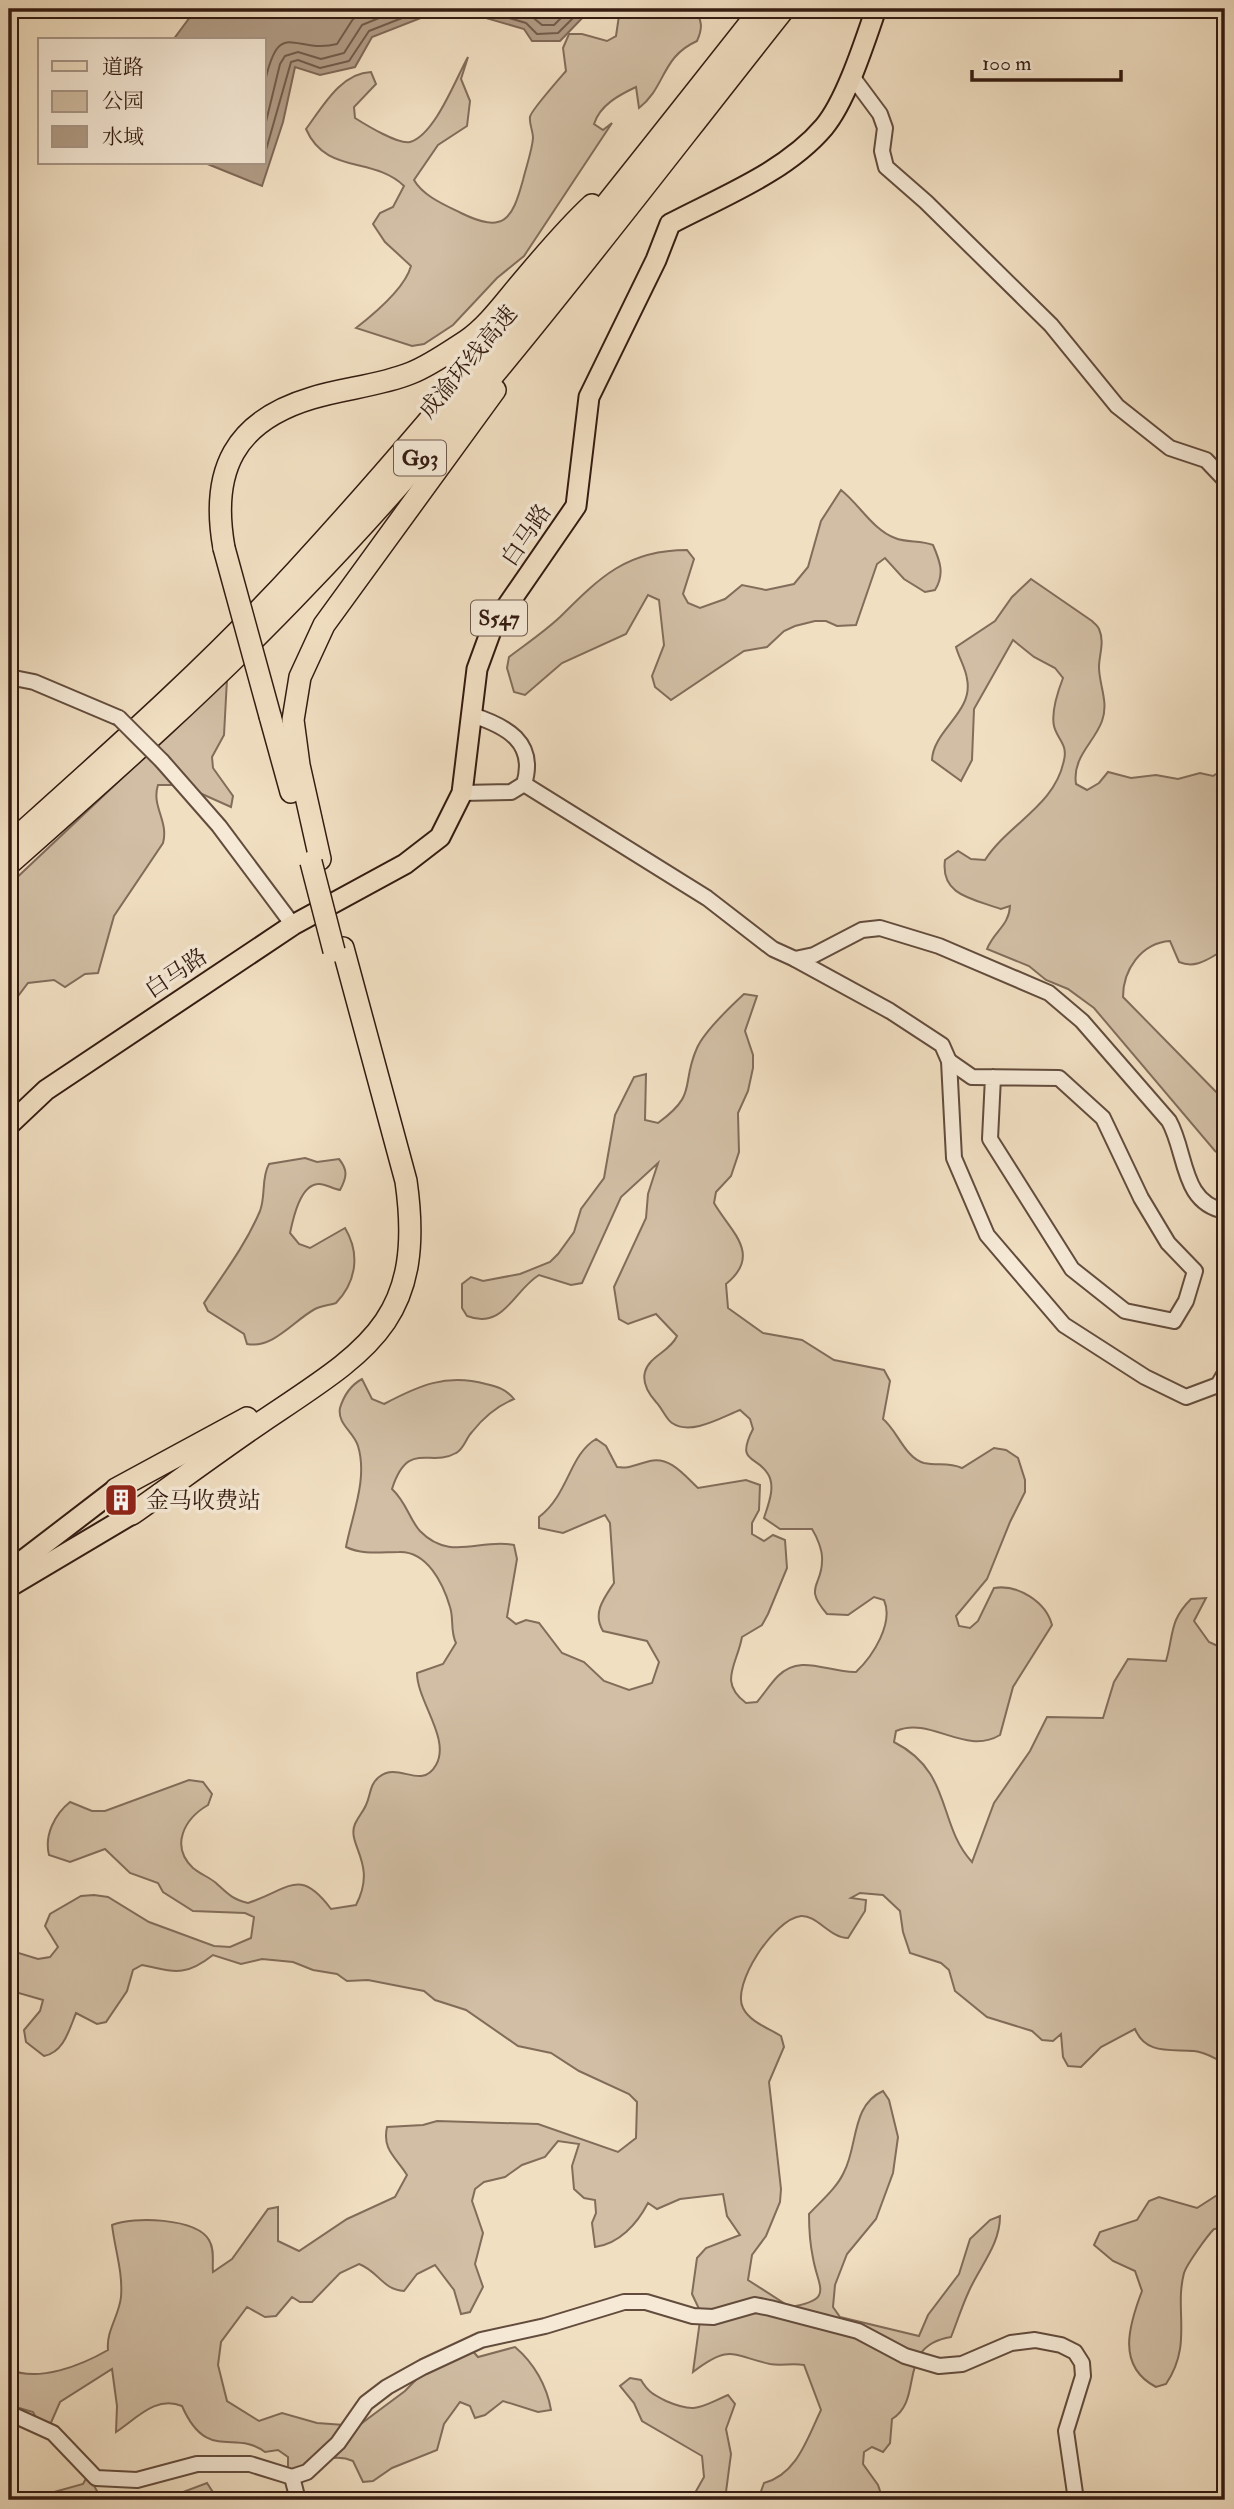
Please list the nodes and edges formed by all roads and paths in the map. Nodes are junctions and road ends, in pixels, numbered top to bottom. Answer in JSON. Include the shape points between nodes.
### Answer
{"nodes":[{"id":1,"x":761,"y":9,"type":"edge"},
{"id":2,"x":784,"y":9,"type":"edge"},
{"id":3,"x":876,"y":9,"type":"edge"},
{"id":4,"x":851,"y":75,"type":"junction"},
{"id":5,"x":650,"y":150,"type":"junction"},
{"id":6,"x":625,"y":209,"type":"junction"},
{"id":7,"x":1225,"y":480,"type":"edge"},
{"id":8,"x":9,"y":677,"type":"edge"},
{"id":9,"x":472,"y":715,"type":"junction"},
{"id":10,"x":524,"y":784,"type":"junction"},
{"id":11,"x":462,"y":793,"type":"junction"},
{"id":12,"x":9,"y":844,"type":"edge"},
{"id":13,"x":315,"y":861,"type":"junction"},
{"id":14,"x":9,"y":864,"type":"edge"},
{"id":15,"x":293,"y":925,"type":"junction"},
{"id":16,"x":338,"y":949,"type":"junction"},
{"id":17,"x":795,"y":959,"type":"junction"},
{"id":18,"x":949,"y":1060,"type":"junction"},
{"id":19,"x":993,"y":1077,"type":"junction"},
{"id":20,"x":9,"y":1125,"type":"edge"},
{"id":21,"x":1225,"y":1211,"type":"edge"},
{"id":22,"x":1225,"y":1373,"type":"edge"},
{"id":23,"x":116,"y":1489,"type":"joint"},
{"id":24,"x":132,"y":1514,"type":"joint"},
{"id":25,"x":9,"y":1571,"type":"edge"},
{"id":26,"x":9,"y":1587,"type":"edge"},
{"id":27,"x":9,"y":2413,"type":"edge"},
{"id":28,"x":292,"y":2477,"type":"junction"},
{"id":29,"x":298,"y":2500,"type":"edge"},
{"id":30,"x":1076,"y":2500,"type":"edge"}],
"edges":[{"from":1,"to":5,"type":"highway","name":"成渝环线高速","number":"G93"},
{"from":2,"to":6,"type":"highway","name":"成渝环线高速","number":"G93"},
{"from":3,"to":4,"type":"main road","name":"白马路","number":"S547"},
{"from":4,"to":7,"type":"street","via":[[880,114],[886,167],[1042,315],[1117,406],[1170,447],[1206,460]]},
{"from":4,"to":9,"type":"main road","name":"白马路","number":"S547","via":[[825,126],[785,162],[670,224],[589,397],[576,506],[492,628],[477,669]]},
{"from":5,"to":12,"type":"highway","name":"成渝环线高速","number":"G93","via":[[502,335],[294,573],[153,714]]},
{"from":5,"to":13,"type":"highway","bridge":true,"via":[[562,233],[469,339],[411,373],[266,415],[238,443],[226,472],[218,513],[224,548]]},
{"from":6,"to":13,"type":"highway","via":[[324,625],[300,677],[293,720]]},
{"from":6,"to":14,"type":"highway","name":"成渝环线高速","number":"G93","via":[[454,419],[307,585],[165,727]]},
{"from":8,"to":15,"type":"street","bridge":true,"via":[[34,682],[119,718],[219,826]]},
{"from":9,"to":10,"type":"street","via":[[515,735],[529,770]]},
{"from":9,"to":11,"type":"main road","name":"白马路","number":"S547"},
{"from":10,"to":11,"type":"street","via":[[511,792]]},
{"from":10,"to":17,"type":"street","via":[[698,892],[773,949]]},
{"from":11,"to":15,"type":"main road","name":"白马路","number":"S547","via":[[440,837],[405,864]]},
{"from":13,"to":16,"type":"highway","bridge":true},
{"from":15,"to":20,"type":"main road","name":"白马路","number":"S547","via":[[46,1090]]},
{"from":16,"to":23,"type":"highway","via":[[396,1183],[401,1220],[391,1289],[375,1321],[315,1375],[247,1419]]},
{"from":16,"to":24,"type":"highway","via":[[406,1181],[412,1220],[401,1293],[384,1325],[352,1361]]},
{"from":17,"to":18,"type":"street","via":[[911,1024],[942,1045]]},
{"from":17,"to":21,"type":"street","via":[[814,955],[862,930],[880,928],[939,946],[1049,993],[1082,1021],[1168,1121],[1179,1140],[1183,1167],[1195,1193],[1212,1209]]},
{"from":18,"to":19,"type":"street","via":[[972,1077]]},
{"from":18,"to":22,"type":"street","via":[[954,1158],[987,1235],[1064,1325],[1145,1377],[1186,1397],[1218,1385]]},
{"from":19,"to":19,"type":"street","via":[[1059,1078],[1103,1118],[1141,1198],[1195,1271],[1174,1321],[1125,1311],[1072,1269],[990,1139]]},
{"from":23,"to":25,"type":"main road"},
{"from":24,"to":26,"type":"main road"},
{"from":27,"to":28,"type":"street","via":[[53,2433],[96,2478],[137,2480],[197,2464],[250,2464]]},
{"from":28,"to":29,"type":"street"},
{"from":28,"to":30,"type":"street","via":[[318,2464],[366,2403],[387,2387],[481,2340],[624,2302],[646,2302],[713,2317],[755,2305],[859,2331],[905,2356],[939,2366],[962,2364],[1011,2343],[1035,2340],[1075,2352],[1083,2376],[1066,2431]]}]}
